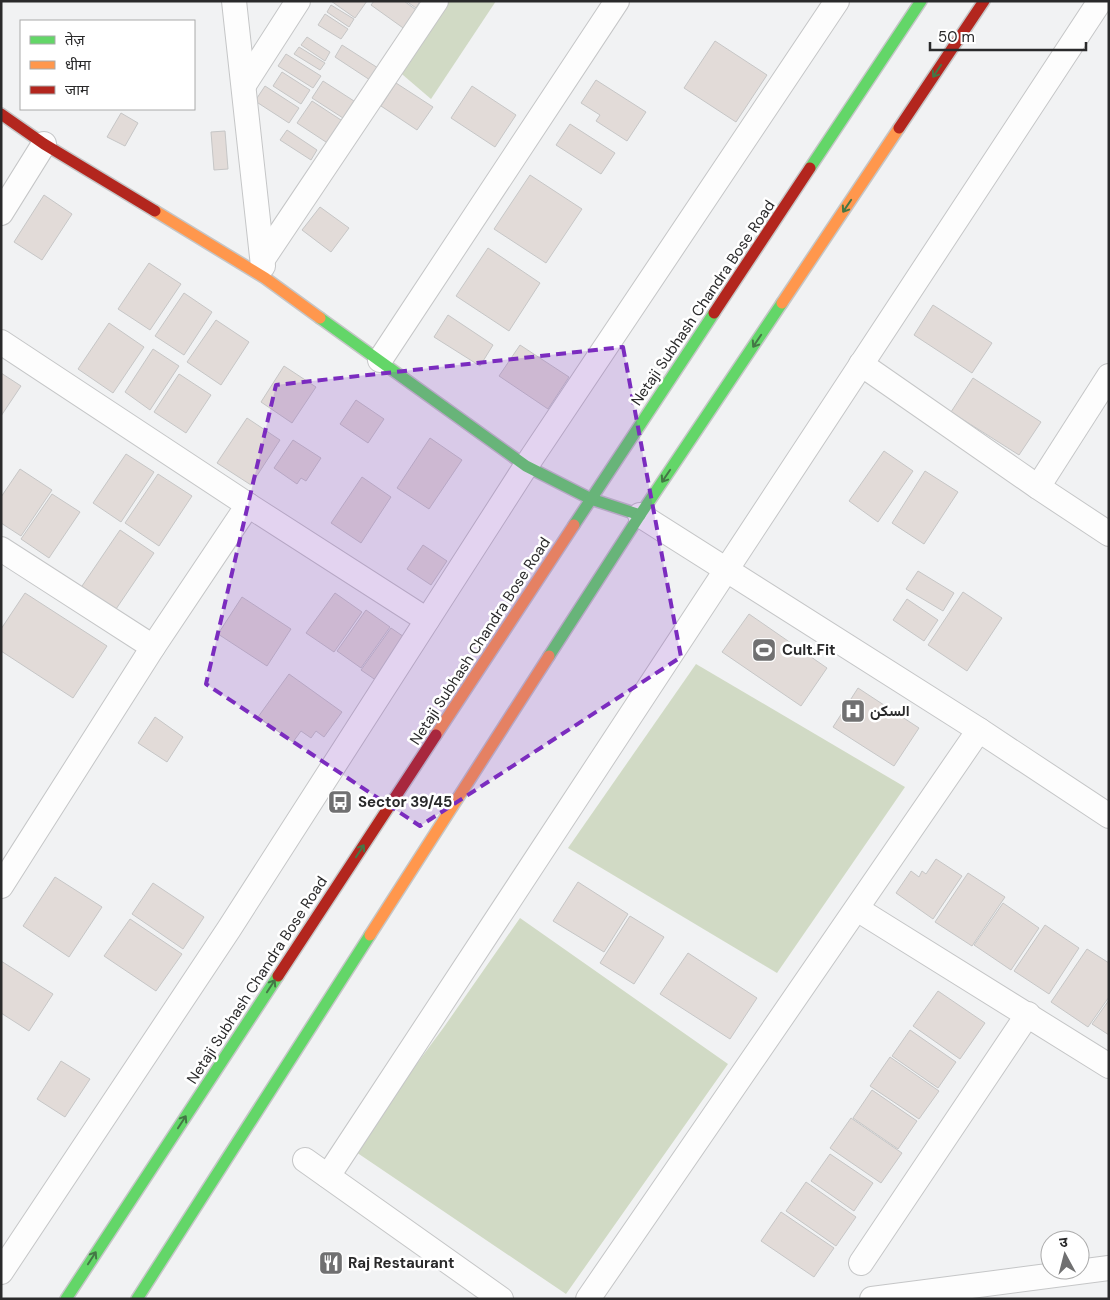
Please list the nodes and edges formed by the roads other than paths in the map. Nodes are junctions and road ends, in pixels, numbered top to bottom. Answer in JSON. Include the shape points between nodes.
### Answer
{"nodes":[{"id":1,"x":234,"y":1,"type":"edge"},
{"id":2,"x":298,"y":1,"type":"edge"},
{"id":3,"x":436,"y":1,"type":"edge"},
{"id":4,"x":617,"y":1,"type":"edge"},
{"id":5,"x":837,"y":1,"type":"edge"},
{"id":6,"x":921,"y":1,"type":"edge"},
{"id":7,"x":984,"y":1,"type":"edge"},
{"id":8,"x":1100,"y":1,"type":"edge"},
{"id":9,"x":244,"y":85,"type":"junction"},
{"id":10,"x":1,"y":114,"type":"edge"},
{"id":11,"x":44,"y":144,"type":"junction"},
{"id":12,"x":1,"y":213,"type":"edge"},
{"id":13,"x":264,"y":268,"type":"junction"},
{"id":14,"x":1,"y":342,"type":"edge"},
{"id":15,"x":380,"y":360,"type":"junction"},
{"id":16,"x":861,"y":364,"type":"junction"},
{"id":17,"x":1109,"y":376,"type":"edge"},
{"id":18,"x":526,"y":466,"type":"junction"},
{"id":19,"x":1038,"y":487,"type":"junction"},
{"id":20,"x":591,"y":499,"type":"junction"},
{"id":21,"x":248,"y":505,"type":"junction"},
{"id":22,"x":640,"y":516,"type":"junction"},
{"id":23,"x":1109,"y":534,"type":"edge"},
{"id":24,"x":5,"y":559,"type":"edge"},
{"id":25,"x":726,"y":570,"type":"junction"},
{"id":26,"x":427,"y":620,"type":"junction"},
{"id":27,"x":153,"y":647,"type":"junction"},
{"id":28,"x":979,"y":730,"type":"junction"},
{"id":29,"x":1109,"y":816,"type":"edge"},
{"id":30,"x":1,"y":886,"type":"edge"},
{"id":31,"x":857,"y":909,"type":"junction"},
{"id":32,"x":1028,"y":1014,"type":"junction"},
{"id":33,"x":1109,"y":1066,"type":"edge"},
{"id":34,"x":305,"y":1160,"type":"dead end"},
{"id":35,"x":328,"y":1176,"type":"junction"},
{"id":36,"x":861,"y":1263,"type":"dead end"},
{"id":37,"x":1109,"y":1268,"type":"edge"},
{"id":38,"x":1,"y":1272,"type":"edge"},
{"id":39,"x":66,"y":1299,"type":"edge"},
{"id":40,"x":137,"y":1299,"type":"edge"},
{"id":41,"x":502,"y":1299,"type":"edge"},
{"id":42,"x":588,"y":1299,"type":"edge"},
{"id":43,"x":872,"y":1299,"type":"edge"}],
"edges":[{"from":1,"to":9,"type":"street"},
{"from":2,"to":9,"type":"street"},
{"from":3,"to":13,"type":"street"},
{"from":4,"to":15,"type":"street"},
{"from":5,"to":18,"type":"street"},
{"from":6,"to":20,"type":"main road","name":"Netaji Subhash Chandra Bose Road"},
{"from":7,"to":22,"type":"main road","one_way":true},
{"from":8,"to":16,"type":"street"},
{"from":9,"to":13,"type":"street"},
{"from":10,"to":11,"type":"main road"},
{"from":11,"to":12,"type":"street"},
{"from":11,"to":13,"type":"main road"},
{"from":13,"to":15,"type":"main road"},
{"from":14,"to":21,"type":"street"},
{"from":15,"to":18,"type":"main road"},
{"from":16,"to":19,"type":"street"},
{"from":16,"to":25,"type":"street"},
{"from":17,"to":19,"type":"street"},
{"from":18,"to":20,"type":"main road"},
{"from":18,"to":26,"type":"street"},
{"from":19,"to":23,"type":"street"},
{"from":20,"to":22,"type":"main road"},
{"from":39,"to":20,"type":"main road","name":"Netaji Subhash Chandra Bose Road","one_way":true},
{"from":21,"to":26,"type":"street"},
{"from":21,"to":27,"type":"street"},
{"from":22,"to":25,"type":"street"},
{"from":22,"to":40,"type":"main road"},
{"from":24,"to":27,"type":"street"},
{"from":25,"to":28,"type":"street"},
{"from":25,"to":35,"type":"street"},
{"from":26,"to":38,"type":"street","via":[[229,929]]},
{"from":27,"to":30,"type":"street"},
{"from":28,"to":29,"type":"street"},
{"from":28,"to":31,"type":"street"},
{"from":31,"to":32,"type":"street"},
{"from":31,"to":42,"type":"street"},
{"from":32,"to":33,"type":"street"},
{"from":32,"to":36,"type":"street"},
{"from":34,"to":35,"type":"street"},
{"from":35,"to":41,"type":"street"},
{"from":37,"to":43,"type":"street"}]}
